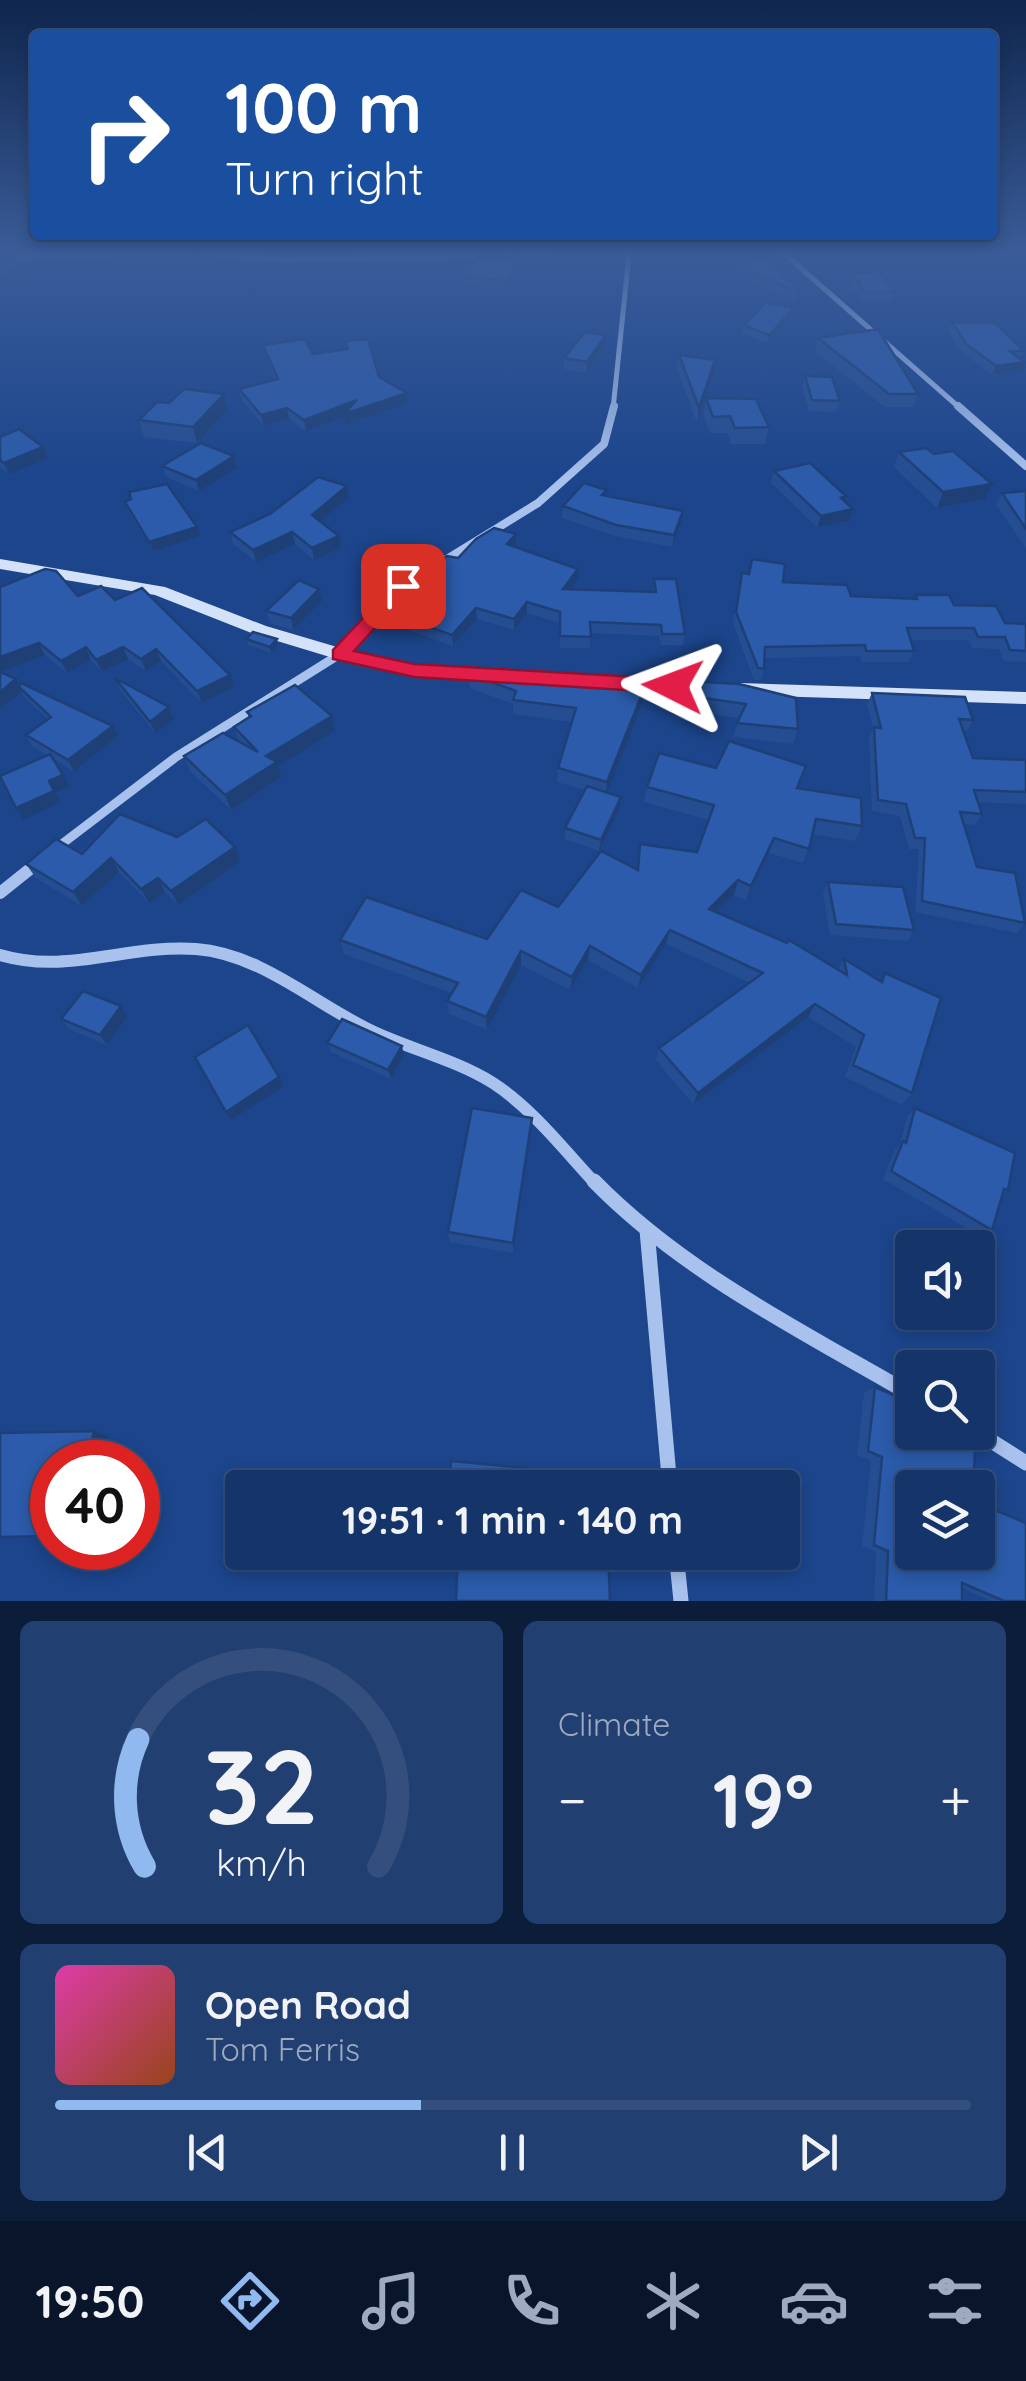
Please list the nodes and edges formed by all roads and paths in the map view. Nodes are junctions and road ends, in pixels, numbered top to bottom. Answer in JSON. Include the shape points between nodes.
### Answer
{"nodes":[{"id":1,"x":620,"y":330,"type":"edge"},
{"id":2,"x":872,"y":330,"type":"edge"},
{"id":3,"x":1026,"y":466,"type":"edge"},
{"id":4,"x":0,"y":564,"type":"edge"},
{"id":5,"x":340,"y":654,"type":"junction"},
{"id":6,"x":514,"y":677,"type":"edge"},
{"id":7,"x":614,"y":684,"type":"edge"},
{"id":8,"x":1026,"y":698,"type":"edge"},
{"id":9,"x":0,"y":894,"type":"edge"},
{"id":10,"x":0,"y":955,"type":"edge"},
{"id":11,"x":646,"y":1230,"type":"junction"},
{"id":12,"x":895,"y":1384,"type":"edge"},
{"id":13,"x":995,"y":1443,"type":"edge"},
{"id":14,"x":1026,"y":1463,"type":"edge"},
{"id":15,"x":668,"y":1470,"type":"edge"},
{"id":16,"x":678,"y":1570,"type":"edge"},
{"id":17,"x":681,"y":1601,"type":"edge"}],
"edges":[{"from":1,"to":5,"type":"street","via":[[616,399],[604,444],[538,503],[403,586]]},
{"from":2,"to":3,"type":"street"},
{"from":4,"to":5,"type":"street","via":[[159,591]]},
{"from":5,"to":6,"type":"street","via":[[414,670]]},
{"from":5,"to":9,"type":"street","via":[[176,757]]},
{"from":7,"to":8,"type":"street"},
{"from":10,"to":11,"type":"street","via":[[60,963],[174,948],[223,953],[506,1092]]},
{"from":11,"to":12,"type":"street"},
{"from":11,"to":15,"type":"street"},
{"from":13,"to":14,"type":"street"},
{"from":16,"to":17,"type":"street"}]}
